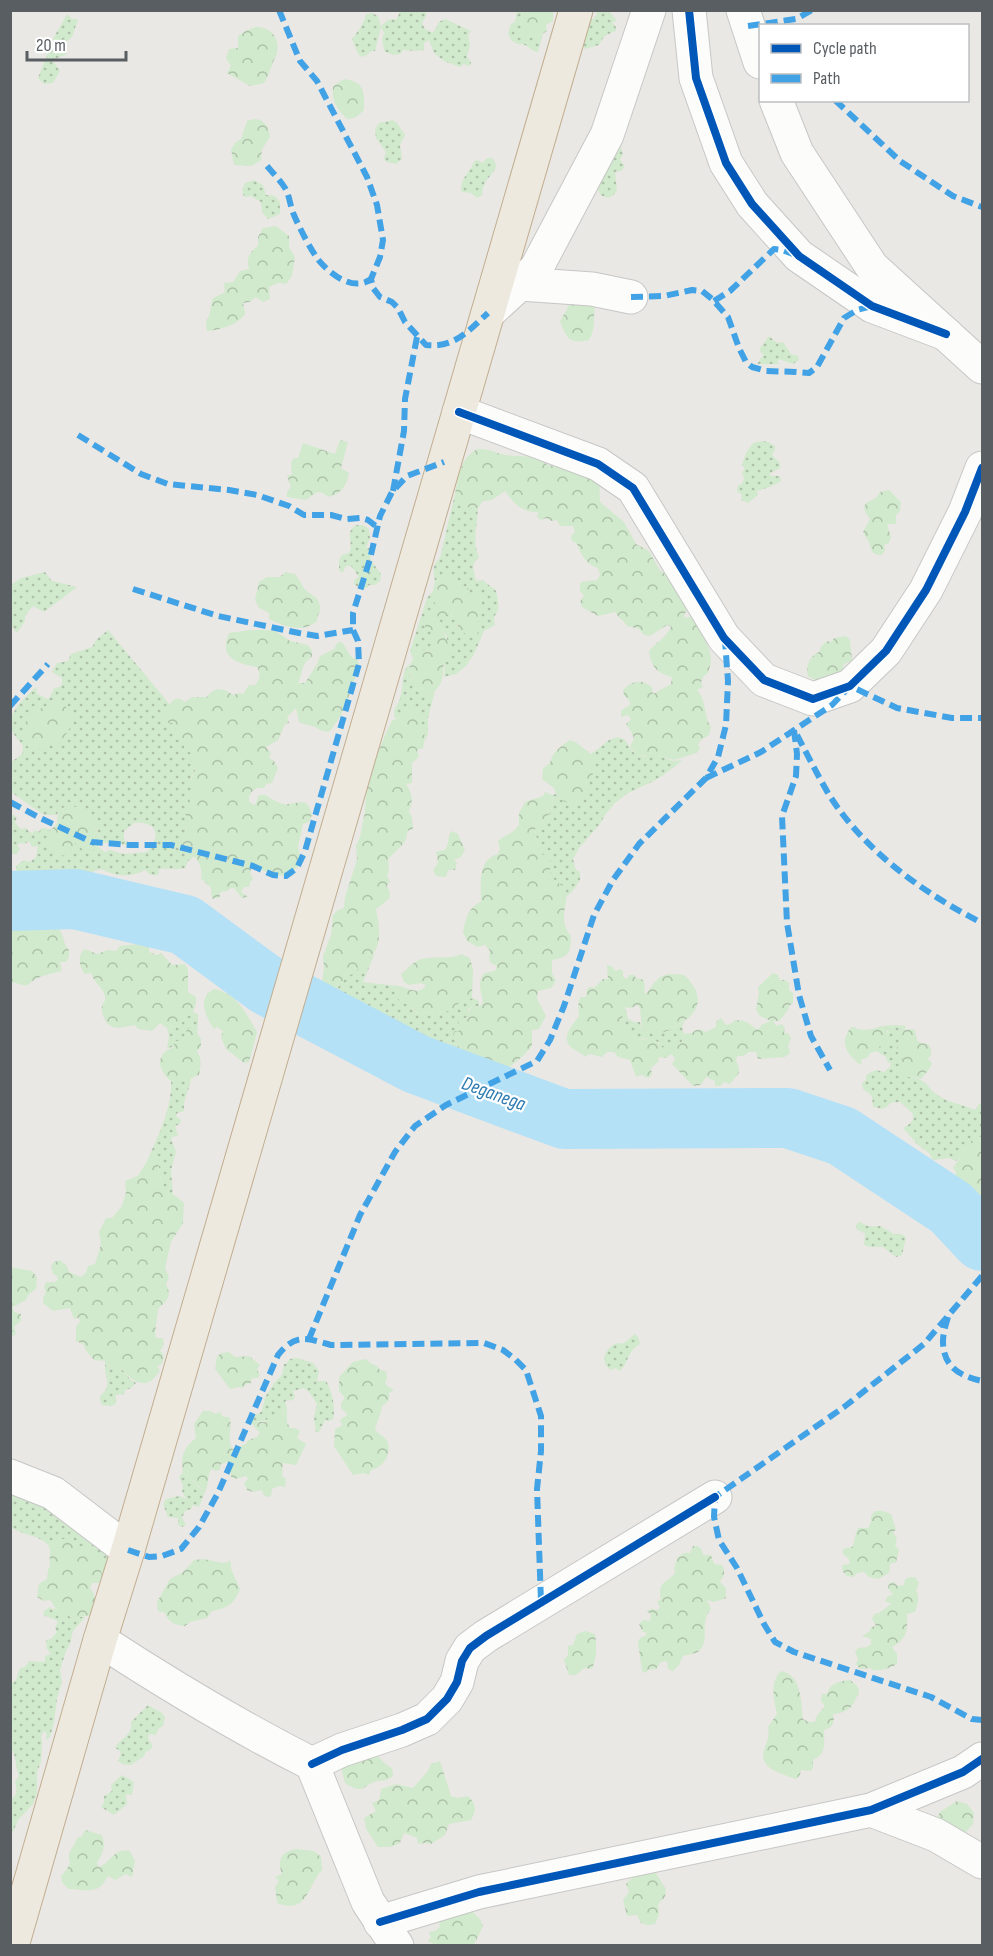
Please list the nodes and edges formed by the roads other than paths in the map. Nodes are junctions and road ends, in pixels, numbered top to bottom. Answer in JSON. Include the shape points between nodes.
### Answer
{"nodes":[{"id":1,"x":576,"y":10,"type":"edge"},
{"id":2,"x":649,"y":10,"type":"edge"},
{"id":3,"x":689,"y":10,"type":"edge"},
{"id":4,"x":743,"y":10,"type":"edge"},
{"id":5,"x":759,"y":60,"type":"edge"},
{"id":6,"x":777,"y":102,"type":"edge"},
{"id":7,"x":520,"y":284,"type":"junction"},
{"id":8,"x":631,"y":297,"type":"dead end"},
{"id":9,"x":488,"y":313,"type":"junction"},
{"id":10,"x":946,"y":334,"type":"junction"},
{"id":11,"x":982,"y":367,"type":"edge"},
{"id":12,"x":459,"y":412,"type":"junction"},
{"id":13,"x":982,"y":468,"type":"edge"},
{"id":14,"x":10,"y":1476,"type":"edge"},
{"id":15,"x":715,"y":1497,"type":"dead end"},
{"id":16,"x":128,"y":1550,"type":"junction"},
{"id":17,"x":100,"y":1640,"type":"junction"},
{"id":18,"x":982,"y":1759,"type":"edge"},
{"id":19,"x":312,"y":1764,"type":"junction"},
{"id":20,"x":871,"y":1810,"type":"junction"},
{"id":21,"x":982,"y":1862,"type":"edge"},
{"id":22,"x":388,"y":1934,"type":"edge"},
{"id":23,"x":12,"y":1946,"type":"edge"}],
"edges":[{"from":1,"to":9,"type":"highway"},
{"from":2,"to":7,"type":"street","via":[[607,135],[536,269]]},
{"from":3,"to":10,"type":"street","via":[[696,78],[726,163],[752,204],[799,256],[872,306]]},
{"from":4,"to":5,"type":"street"},
{"from":6,"to":10,"type":"street","via":[[797,153],[872,267]]},
{"from":7,"to":8,"type":"street","via":[[592,289]]},
{"from":7,"to":9,"type":"street"},
{"from":9,"to":12,"type":"highway"},
{"from":10,"to":11,"type":"street"},
{"from":12,"to":13,"type":"street","via":[[598,464],[633,488],[724,638],[764,680],[813,699],[850,686],[886,651],[926,590]]},
{"from":12,"to":16,"type":"highway"},
{"from":14,"to":16,"type":"street","via":[[53,1492]]},
{"from":15,"to":19,"type":"street","via":[[470,1648],[447,1699],[427,1719]]},
{"from":16,"to":17,"type":"highway"},
{"from":17,"to":19,"type":"street","via":[[210,1709]]},
{"from":17,"to":23,"type":"highway"},
{"from":18,"to":20,"type":"street","via":[[963,1772]]},
{"from":19,"to":22,"type":"street","via":[[368,1902]]},
{"from":20,"to":21,"type":"street","via":[[936,1835]]},
{"from":20,"to":22,"type":"street","via":[[479,1893]]}]}
